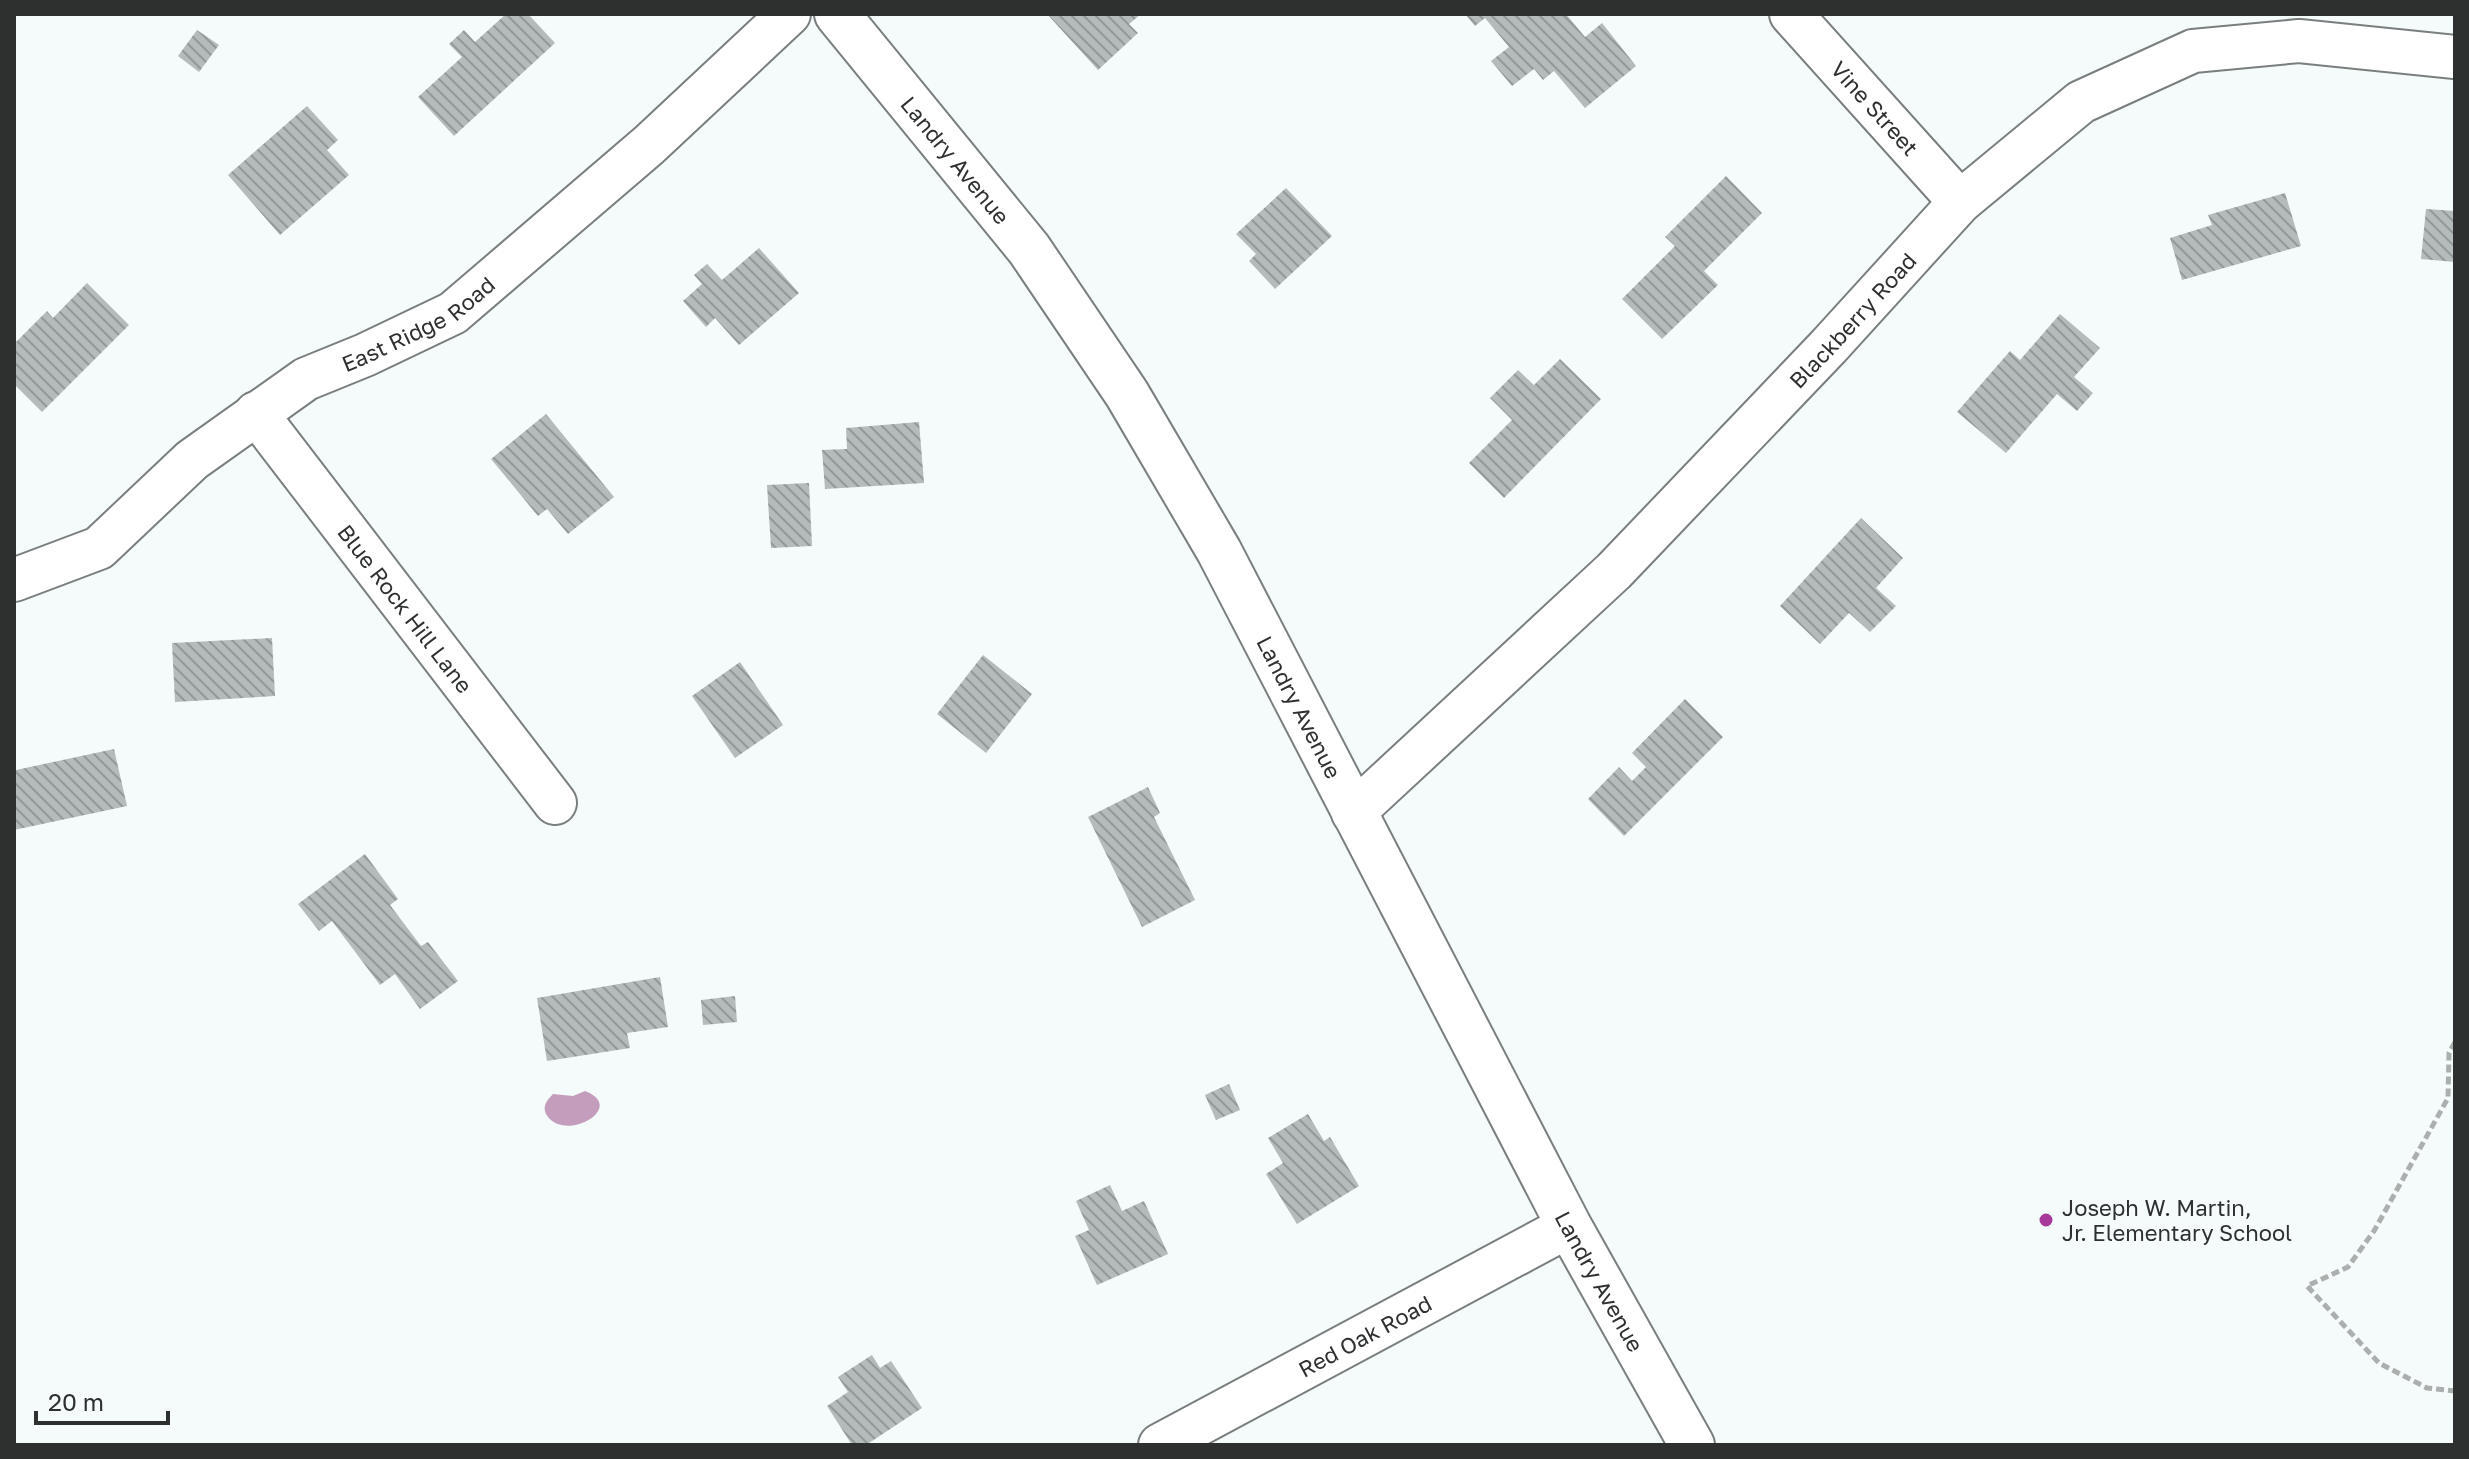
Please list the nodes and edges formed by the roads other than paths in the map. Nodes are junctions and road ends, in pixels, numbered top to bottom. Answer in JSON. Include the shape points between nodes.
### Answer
{"nodes":[{"id":1,"x":789,"y":14,"type":"edge"},
{"id":2,"x":837,"y":14,"type":"edge"},
{"id":3,"x":1791,"y":14,"type":"edge"},
{"id":4,"x":2455,"y":57,"type":"edge"},
{"id":5,"x":1960,"y":202,"type":"junction"},
{"id":6,"x":256,"y":413,"type":"junction"},
{"id":7,"x":14,"y":580,"type":"edge"},
{"id":8,"x":555,"y":803,"type":"dead end"},
{"id":9,"x":1353,"y":813,"type":"junction"},
{"id":10,"x":1569,"y":1226,"type":"junction"},
{"id":11,"x":1160,"y":1445,"type":"edge"},
{"id":12,"x":1692,"y":1445,"type":"edge"}],
"edges":[{"from":1,"to":6,"type":"street","name":"East Ridge Road","via":[[649,145],[453,313],[306,379]]},
{"from":2,"to":9,"type":"street","name":"Landry Avenue","via":[[1029,249],[1127,394],[1219,551]]},
{"from":3,"to":5,"type":"street","name":"Vine Street"},
{"from":4,"to":5,"type":"street","name":"Blackberry Road","via":[[2299,41],[2193,51],[2081,102]]},
{"from":5,"to":9,"type":"street","name":"Blackberry Road","via":[[1614,571]]},
{"from":6,"to":7,"type":"street","name":"East Ridge Road","via":[[192,460],[99,548]]},
{"from":6,"to":8,"type":"street","name":"Blue Rock Hill Lane"},
{"from":9,"to":10,"type":"street","name":"Landry Avenue"},
{"from":10,"to":11,"type":"street","name":"Red Oak Road"},
{"from":10,"to":12,"type":"street","name":"Landry Avenue"}]}
